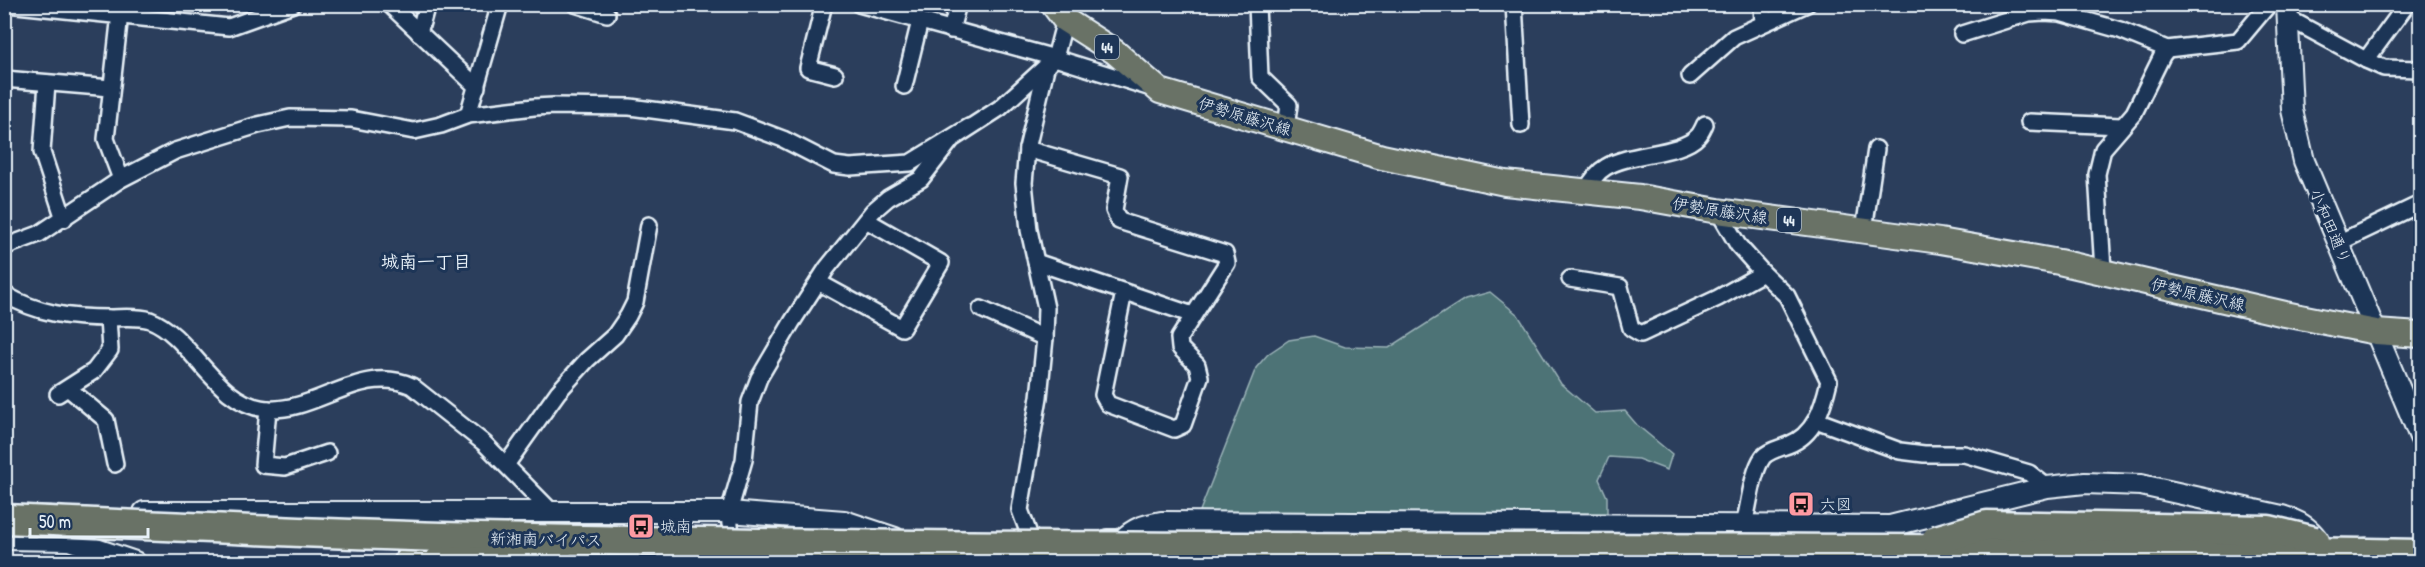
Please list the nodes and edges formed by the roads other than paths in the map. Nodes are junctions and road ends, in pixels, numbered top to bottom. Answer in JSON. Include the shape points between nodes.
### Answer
{"nodes":[{"id":1,"x":7,"y":4,"type":"edge"},
{"id":2,"x":293,"y":4,"type":"edge"},
{"id":3,"x":388,"y":4,"type":"edge"},
{"id":4,"x":427,"y":4,"type":"edge"},
{"id":5,"x":500,"y":4,"type":"edge"},
{"id":6,"x":575,"y":4,"type":"edge"},
{"id":7,"x":824,"y":4,"type":"edge"},
{"id":8,"x":859,"y":4,"type":"edge"},
{"id":9,"x":958,"y":4,"type":"edge"},
{"id":10,"x":1257,"y":4,"type":"edge"},
{"id":11,"x":1514,"y":4,"type":"edge"},
{"id":12,"x":1762,"y":4,"type":"edge"},
{"id":13,"x":1807,"y":4,"type":"edge"},
{"id":14,"x":2269,"y":4,"type":"edge"},
{"id":15,"x":2407,"y":4,"type":"edge"},
{"id":16,"x":120,"y":10,"type":"edge"},
{"id":17,"x":2288,"y":11,"type":"edge"},
{"id":18,"x":1059,"y":12,"type":"edge"},
{"id":19,"x":607,"y":14,"type":"dead end"},
{"id":20,"x":920,"y":21,"type":"junction"},
{"id":21,"x":1763,"y":23,"type":"junction"},
{"id":22,"x":951,"y":30,"type":"junction"},
{"id":23,"x":419,"y":33,"type":"junction"},
{"id":24,"x":1962,"y":34,"type":"dead end"},
{"id":25,"x":2167,"y":49,"type":"junction"},
{"id":26,"x":2366,"y":60,"type":"junction"},
{"id":27,"x":1050,"y":63,"type":"junction"},
{"id":28,"x":2421,"y":69,"type":"edge"},
{"id":29,"x":835,"y":75,"type":"dead end"},
{"id":30,"x":1690,"y":76,"type":"dead end"},
{"id":31,"x":4,"y":79,"type":"edge"},
{"id":32,"x":47,"y":83,"type":"junction"},
{"id":33,"x":904,"y":86,"type":"dead end"},
{"id":34,"x":477,"y":87,"type":"junction"},
{"id":35,"x":111,"y":88,"type":"junction"},
{"id":36,"x":1160,"y":91,"type":"junction"},
{"id":37,"x":468,"y":115,"type":"junction"},
{"id":38,"x":2029,"y":122,"type":"dead end"},
{"id":39,"x":1705,"y":124,"type":"dead end"},
{"id":40,"x":1521,"y":125,"type":"dead end"},
{"id":41,"x":2121,"y":126,"type":"junction"},
{"id":42,"x":969,"y":127,"type":"junction"},
{"id":43,"x":1286,"y":128,"type":"junction"},
{"id":44,"x":1027,"y":149,"type":"junction"},
{"id":45,"x":1876,"y":149,"type":"dead end"},
{"id":46,"x":120,"y":179,"type":"junction"},
{"id":47,"x":1585,"y":192,"type":"junction"},
{"id":48,"x":2421,"y":204,"type":"edge"},
{"id":49,"x":1718,"y":211,"type":"junction"},
{"id":50,"x":64,"y":219,"type":"junction"},
{"id":51,"x":866,"y":220,"type":"junction"},
{"id":52,"x":649,"y":225,"type":"dead end"},
{"id":53,"x":1864,"y":230,"type":"junction"},
{"id":54,"x":2338,"y":243,"type":"junction"},
{"id":55,"x":4,"y":247,"type":"edge"},
{"id":56,"x":1036,"y":262,"type":"junction"},
{"id":57,"x":2103,"y":270,"type":"junction"},
{"id":58,"x":1762,"y":273,"type":"junction"},
{"id":59,"x":1570,"y":279,"type":"dead end"},
{"id":60,"x":818,"y":282,"type":"junction"},
{"id":61,"x":1124,"y":292,"type":"junction"},
{"id":62,"x":4,"y":294,"type":"edge"},
{"id":63,"x":981,"y":309,"type":"dead end"},
{"id":64,"x":1193,"y":315,"type":"junction"},
{"id":65,"x":108,"y":318,"type":"junction"},
{"id":66,"x":2376,"y":332,"type":"junction"},
{"id":67,"x":2421,"y":335,"type":"edge"},
{"id":68,"x":1045,"y":338,"type":"junction"},
{"id":69,"x":268,"y":409,"type":"junction"},
{"id":70,"x":1816,"y":420,"type":"junction"},
{"id":71,"x":2421,"y":437,"type":"edge"},
{"id":72,"x":327,"y":453,"type":"dead end"},
{"id":73,"x":115,"y":464,"type":"dead end"},
{"id":74,"x":506,"y":465,"type":"junction"},
{"id":75,"x":2047,"y":487,"type":"junction"},
{"id":76,"x":729,"y":512,"type":"junction"},
{"id":77,"x":525,"y":513,"type":"junction"},
{"id":78,"x":553,"y":513,"type":"junction"},
{"id":79,"x":4,"y":519,"type":"edge"},
{"id":80,"x":1208,"y":522,"type":"junction"},
{"id":81,"x":1744,"y":525,"type":"junction"},
{"id":82,"x":4,"y":539,"type":"edge"},
{"id":83,"x":69,"y":540,"type":"junction"},
{"id":84,"x":1036,"y":551,"type":"edge"},
{"id":85,"x":2421,"y":554,"type":"edge"},
{"id":86,"x":2375,"y":558,"type":"edge"},
{"id":87,"x":439,"y":561,"type":"edge"},
{"id":88,"x":135,"y":562,"type":"edge"},
{"id":89,"x":410,"y":562,"type":"edge"},
{"id":90,"x":523,"y":562,"type":"edge"},
{"id":91,"x":559,"y":562,"type":"edge"},
{"id":92,"x":733,"y":562,"type":"edge"},
{"id":93,"x":962,"y":562,"type":"edge"},
{"id":94,"x":1205,"y":562,"type":"edge"}],
"edges":[{"from":1,"to":16,"type":"street"},
{"from":2,"to":16,"type":"street","via":[[229,27]]},
{"from":3,"to":23,"type":"street"},
{"from":4,"to":23,"type":"street"},
{"from":5,"to":34,"type":"street"},
{"from":6,"to":19,"type":"street"},
{"from":7,"to":29,"type":"street","via":[[808,68]]},
{"from":8,"to":20,"type":"street"},
{"from":9,"to":22,"type":"street"},
{"from":10,"to":43,"type":"street","via":[[1260,77],[1289,105]]},
{"from":11,"to":40,"type":"street"},
{"from":12,"to":21,"type":"street"},
{"from":13,"to":21,"type":"street"},
{"from":14,"to":25,"type":"street","via":[[2238,41]]},
{"from":15,"to":26,"type":"street"},
{"from":16,"to":35,"type":"street"},
{"from":17,"to":26,"type":"street"},
{"from":17,"to":54,"type":"street","name":"小和田通り","via":[[2296,134]]},
{"from":18,"to":27,"type":"street"},
{"from":18,"to":36,"type":"main road","name":"伊勢原藤沢線","number":"44"},
{"from":20,"to":22,"type":"street"},
{"from":20,"to":33,"type":"street"},
{"from":21,"to":30,"type":"street","via":[[1734,37]]},
{"from":22,"to":27,"type":"street"},
{"from":23,"to":34,"type":"street"},
{"from":24,"to":25,"type":"street","via":[[2029,13],[2052,12],[2120,30]]},
{"from":25,"to":41,"type":"street","via":[[2133,113]]},
{"from":26,"to":28,"type":"street","via":[[2384,68]]},
{"from":27,"to":36,"type":"street"},
{"from":27,"to":42,"type":"street","via":[[1000,108]]},
{"from":27,"to":44,"type":"street"},
{"from":31,"to":32,"type":"street"},
{"from":32,"to":35,"type":"street"},
{"from":32,"to":50,"type":"street","via":[[42,152]]},
{"from":34,"to":37,"type":"street"},
{"from":35,"to":46,"type":"street","via":[[106,139]]},
{"from":36,"to":43,"type":"main road","name":"伊勢原藤沢線","number":"44"},
{"from":37,"to":42,"type":"street","via":[[554,105],[613,105],[735,121],[783,139],[834,165],[850,167],[910,163]]},
{"from":37,"to":46,"type":"street","via":[[414,131],[336,118],[270,121],[175,151]]},
{"from":38,"to":41,"type":"street"},
{"from":39,"to":47,"type":"street","via":[[1698,137],[1686,145],[1605,167]]},
{"from":41,"to":57,"type":"street","via":[[2103,149],[2098,167]]},
{"from":42,"to":51,"type":"street","via":[[952,139],[921,179],[880,203]]},
{"from":43,"to":47,"type":"main road","name":"伊勢原藤沢線","number":"44","via":[[1437,170]]},
{"from":44,"to":56,"type":"street","via":[[1025,206]]},
{"from":44,"to":64,"type":"street","via":[[1120,176],[1114,210],[1119,220],[1225,254],[1227,263]]},
{"from":45,"to":53,"type":"street"},
{"from":46,"to":50,"type":"street"},
{"from":47,"to":49,"type":"main road","name":"伊勢原藤沢線","number":"44"},
{"from":48,"to":54,"type":"street"},
{"from":49,"to":53,"type":"main road","name":"伊勢原藤沢線","number":"44"},
{"from":49,"to":58,"type":"street","via":[[1738,245]]},
{"from":50,"to":55,"type":"street","via":[[24,241]]},
{"from":51,"to":60,"type":"street"},
{"from":51,"to":60,"type":"street","via":[[941,263],[902,328]]},
{"from":52,"to":74,"type":"street","via":[[635,302],[628,316],[615,335],[558,392]]},
{"from":53,"to":57,"type":"main road","name":"伊勢原藤沢線","number":"44"},
{"from":54,"to":66,"type":"street","name":"小和田通り"},
{"from":56,"to":61,"type":"street"},
{"from":56,"to":68,"type":"street","via":[[1046,308]]},
{"from":57,"to":66,"type":"main road","name":"伊勢原藤沢線","number":"44"},
{"from":58,"to":59,"type":"street","via":[[1641,334],[1631,328],[1620,287]]},
{"from":58,"to":70,"type":"street","via":[[1787,296],[1828,381]]},
{"from":60,"to":76,"type":"street","via":[[754,389],[744,460]]},
{"from":61,"to":64,"type":"street"},
{"from":61,"to":64,"type":"street","via":[[1103,395],[1108,404],[1174,429],[1183,425],[1200,377],[1197,365],[1180,348],[1179,338]]},
{"from":62,"to":65,"type":"street","via":[[55,314]]},
{"from":63,"to":68,"type":"street"},
{"from":65,"to":69,"type":"street","via":[[149,320],[169,333],[226,391],[253,406]]},
{"from":65,"to":73,"type":"street","via":[[110,350],[94,371],[64,392],[106,420]]},
{"from":66,"to":67,"type":"main road","name":"伊勢原藤沢線","number":"44"},
{"from":66,"to":71,"type":"street","name":"小和田通り"},
{"from":68,"to":84,"type":"street","via":[[1039,397],[1020,498],[1020,510]]},
{"from":69,"to":72,"type":"street","via":[[263,465],[285,467]]},
{"from":69,"to":74,"type":"street","via":[[302,403],[355,384],[392,379],[411,386]]},
{"from":70,"to":75,"type":"street","via":[[1900,451],[1964,454],[2029,472]]},
{"from":70,"to":81,"type":"street","via":[[1798,442],[1765,454],[1758,465]]},
{"from":74,"to":78,"type":"street"},
{"from":75,"to":81,"type":"street","via":[[1890,526]]},
{"from":75,"to":86,"type":"street","via":[[2141,485],[2282,516],[2311,530],[2336,558]]},
{"from":76,"to":78,"type":"street"},
{"from":76,"to":84,"type":"street","via":[[844,521],[893,538]]},
{"from":76,"to":92,"type":"street"},
{"from":77,"to":78,"type":"street"},
{"from":77,"to":83,"type":"street","via":[[115,512]]},
{"from":77,"to":90,"type":"street"},
{"from":79,"to":86,"type":"highway","name":"新湘南バイパス","bridge":true,"via":[[440,537],[1734,550],[1908,548],[1987,525],[2080,526],[2269,530]]},
{"from":80,"to":81,"type":"street"},
{"from":80,"to":84,"type":"street","via":[[1145,524],[1131,530],[1122,540]]},
{"from":80,"to":94,"type":"street"},
{"from":82,"to":83,"type":"street"},
{"from":83,"to":88,"type":"street"},
{"from":84,"to":93,"type":"street","via":[[973,550]]},
{"from":84,"to":94,"type":"street","via":[[1189,551]]},
{"from":85,"to":86,"type":"highway"},
{"from":87,"to":89,"type":"highway","name":"新湘南バイパス"},
{"from":87,"to":91,"type":"highway","name":"新湘南バイパス","bridge":true}]}
